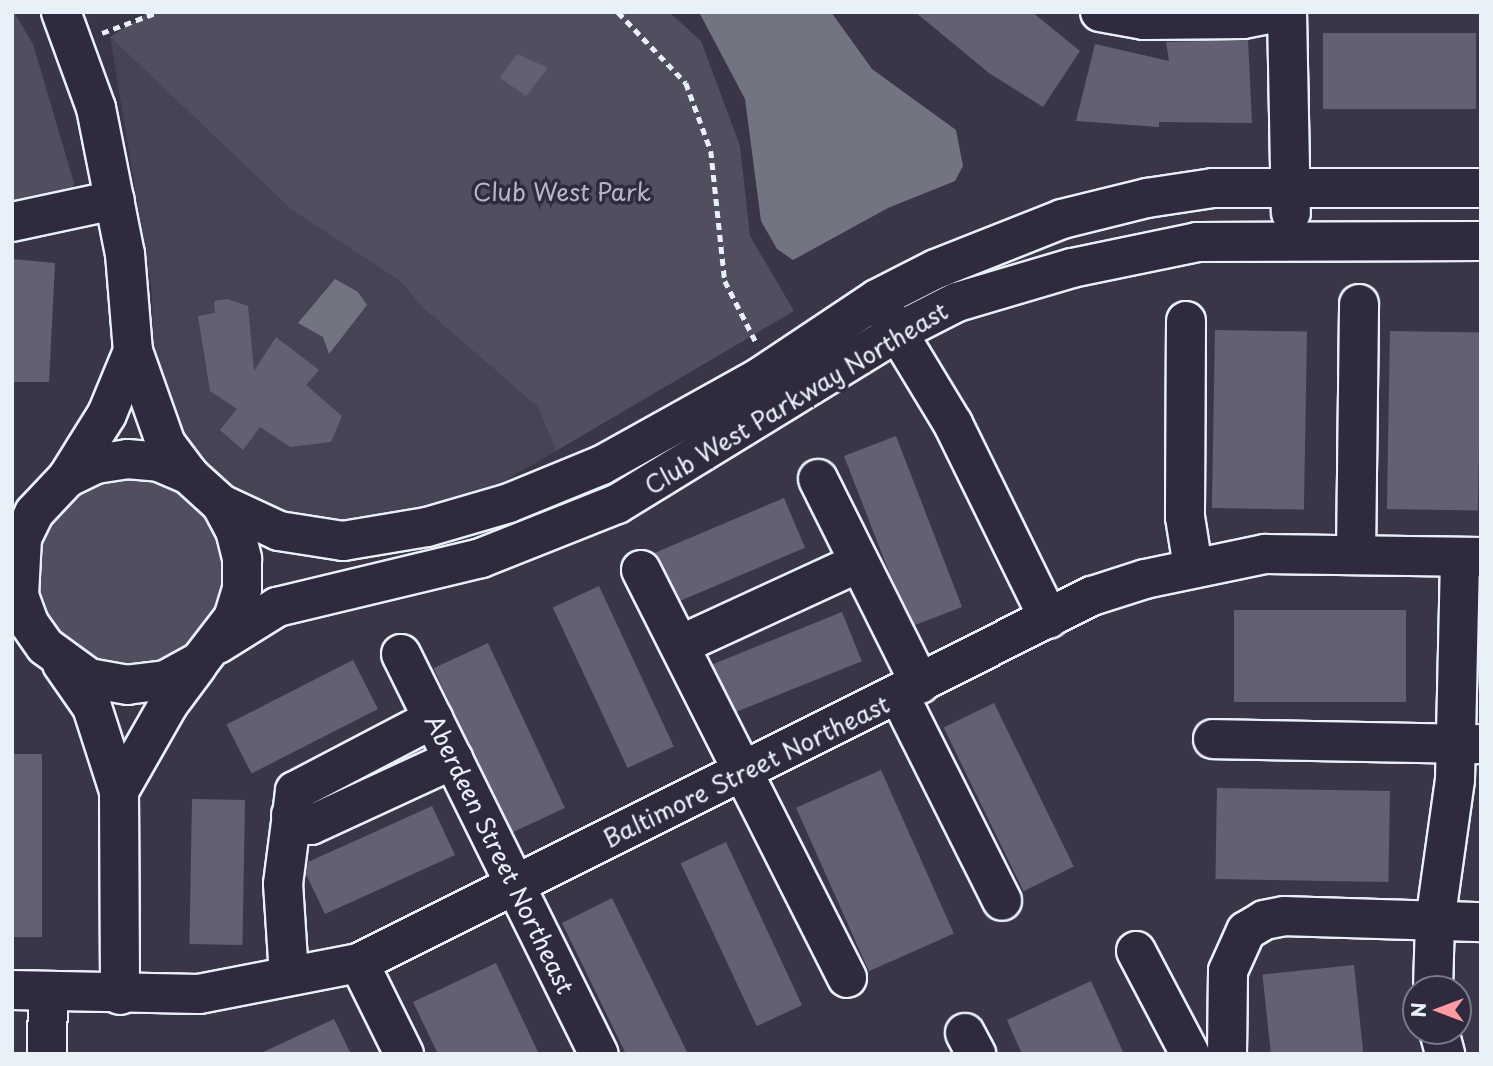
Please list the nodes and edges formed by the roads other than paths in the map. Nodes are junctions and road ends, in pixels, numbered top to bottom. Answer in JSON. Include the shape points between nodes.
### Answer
{"nodes":[{"id":1,"x":61,"y":12,"type":"edge"},
{"id":2,"x":1100,"y":12,"type":"edge"},
{"id":3,"x":1278,"y":12,"type":"edge"},
{"id":4,"x":1287,"y":12,"type":"edge"},
{"id":5,"x":1292,"y":188,"type":"junction"},
{"id":6,"x":1481,"y":188,"type":"edge"},
{"id":7,"x":115,"y":200,"type":"junction"},
{"id":8,"x":12,"y":222,"type":"edge"},
{"id":9,"x":1290,"y":241,"type":"junction"},
{"id":10,"x":1481,"y":242,"type":"edge"},
{"id":11,"x":877,"y":299,"type":"junction"},
{"id":12,"x":1359,"y":304,"type":"dead end"},
{"id":13,"x":1186,"y":321,"type":"dead end"},
{"id":14,"x":898,"y":332,"type":"junction"},
{"id":15,"x":133,"y":351,"type":"junction"},
{"id":16,"x":189,"y":475,"type":"junction"},
{"id":17,"x":67,"y":478,"type":"junction"},
{"id":18,"x":818,"y":479,"type":"dead end"},
{"id":19,"x":221,"y":504,"type":"junction"},
{"id":20,"x":23,"y":517,"type":"edge"},
{"id":21,"x":1356,"y":555,"type":"junction"},
{"id":22,"x":1471,"y":557,"type":"edge"},
{"id":23,"x":858,"y":563,"type":"junction"},
{"id":24,"x":1193,"y":567,"type":"junction"},
{"id":25,"x":640,"y":570,"type":"dead end"},
{"id":26,"x":1049,"y":619,"type":"junction"},
{"id":27,"x":12,"y":623,"type":"edge"},
{"id":28,"x":680,"y":645,"type":"junction"},
{"id":29,"x":50,"y":652,"type":"junction"},
{"id":30,"x":209,"y":652,"type":"junction"},
{"id":31,"x":401,"y":654,"type":"dead end"},
{"id":32,"x":909,"y":689,"type":"junction"},
{"id":33,"x":433,"y":719,"type":"junction"},
{"id":34,"x":1213,"y":739,"type":"dead end"},
{"id":35,"x":1468,"y":744,"type":"edge"},
{"id":36,"x":454,"y":760,"type":"junction"},
{"id":37,"x":745,"y":773,"type":"junction"},
{"id":38,"x":118,"y":792,"type":"junction"},
{"id":39,"x":290,"y":815,"type":"junction"},
{"id":40,"x":515,"y":885,"type":"junction"},
{"id":41,"x":1002,"y":901,"type":"dead end"},
{"id":42,"x":1435,"y":922,"type":"junction"},
{"id":43,"x":1481,"y":922,"type":"edge"},
{"id":44,"x":1136,"y":951,"type":"dead end"},
{"id":45,"x":359,"y":963,"type":"junction"},
{"id":46,"x":1433,"y":975,"type":"edge"},
{"id":47,"x":289,"y":976,"type":"junction"},
{"id":48,"x":847,"y":978,"type":"dead end"},
{"id":49,"x":30,"y":991,"type":"edge"},
{"id":50,"x":120,"y":995,"type":"junction"},
{"id":51,"x":47,"y":1054,"type":"edge"},
{"id":52,"x":404,"y":1054,"type":"edge"},
{"id":53,"x":599,"y":1054,"type":"edge"},
{"id":54,"x":1190,"y":1054,"type":"edge"},
{"id":55,"x":1227,"y":1054,"type":"edge"}],
"edges":[{"from":1,"to":7,"type":"street","via":[[96,108]]},
{"from":2,"to":3,"type":"street","via":[[1144,20],[1243,19]]},
{"from":4,"to":5,"type":"street"},
{"from":5,"to":6,"type":"street","name":"Club West Parkway Northeast"},
{"from":5,"to":9,"type":"street"},
{"from":5,"to":11,"type":"street","name":"Club West Parkway Northeast","via":[[1213,188],[1062,219],[961,258]]},
{"from":7,"to":8,"type":"street"},
{"from":7,"to":15,"type":"street"},
{"from":9,"to":10,"type":"street","name":"Club West Parkway Northeast"},
{"from":9,"to":14,"type":"street","name":"Club West Parkway Northeast","via":[[1197,242],[1072,268],[957,302]]},
{"from":11,"to":14,"type":"street"},
{"from":11,"to":19,"type":"street","name":"Club West Parkway Northeast","via":[[760,377],[643,443],[590,470],[480,513],[343,541],[279,531]]},
{"from":12,"to":21,"type":"street"},
{"from":13,"to":24,"type":"street","via":[[1185,517]]},
{"from":14,"to":26,"type":"street","via":[[953,424]]},
{"from":14,"to":30,"type":"street","name":"Club West Parkway Northeast","via":[[617,504],[481,558],[277,607]]},
{"from":15,"to":16,"type":"street","via":[[166,444]]},
{"from":15,"to":17,"type":"street","via":[[107,414]]},
{"from":16,"to":17,"type":"street","via":[[159,462],[127,459],[96,464]]},
{"from":16,"to":19,"type":"street"},
{"from":17,"to":20,"type":"street"},
{"from":18,"to":23,"type":"street"},
{"from":19,"to":30,"type":"street","via":[[240,550],[242,589],[233,618]]},
{"from":20,"to":29,"type":"street","via":[[19,595],[29,623]]},
{"from":21,"to":22,"type":"street","name":"Baltimore Street Northeast"},
{"from":21,"to":24,"type":"street","name":"Baltimore Street Northeast","via":[[1265,554]]},
{"from":22,"to":35,"type":"street"},
{"from":23,"to":28,"type":"street"},
{"from":23,"to":32,"type":"street"},
{"from":24,"to":26,"type":"street","name":"Baltimore Street Northeast","via":[[1092,596]]},
{"from":25,"to":28,"type":"street"},
{"from":26,"to":32,"type":"street","name":"Baltimore Street Northeast"},
{"from":27,"to":29,"type":"street"},
{"from":28,"to":37,"type":"street"},
{"from":29,"to":30,"type":"street","via":[[89,678],[128,685],[166,680]]},
{"from":29,"to":38,"type":"street","via":[[92,707]]},
{"from":30,"to":38,"type":"street","via":[[168,705]]},
{"from":31,"to":33,"type":"street","name":"Aberdeen Street Northeast"},
{"from":32,"to":37,"type":"street","name":"Baltimore Street Northeast"},
{"from":32,"to":41,"type":"street"},
{"from":33,"to":36,"type":"street","name":"Aberdeen Street Northeast"},
{"from":33,"to":39,"type":"street","via":[[295,791]]},
{"from":34,"to":35,"type":"street"},
{"from":35,"to":42,"type":"street"},
{"from":36,"to":39,"type":"street","via":[[311,825]]},
{"from":36,"to":40,"type":"street","name":"Aberdeen Street Northeast"},
{"from":37,"to":40,"type":"street","name":"Baltimore Street Northeast"},
{"from":37,"to":48,"type":"street"},
{"from":38,"to":50,"type":"street"},
{"from":39,"to":47,"type":"street","via":[[283,884]]},
{"from":40,"to":45,"type":"street","name":"Baltimore Street Northeast"},
{"from":40,"to":53,"type":"street","name":"Aberdeen Street Northeast"},
{"from":42,"to":43,"type":"street"},
{"from":42,"to":46,"type":"street"},
{"from":42,"to":55,"type":"street","via":[[1285,916],[1264,920],[1247,931],[1228,971]]},
{"from":44,"to":54,"type":"street"},
{"from":45,"to":47,"type":"street","name":"Baltimore Street Northeast"},
{"from":45,"to":52,"type":"street"},
{"from":47,"to":50,"type":"street","name":"Baltimore Street Northeast","via":[[199,994]]},
{"from":49,"to":50,"type":"street","name":"Baltimore Street Northeast"},
{"from":49,"to":51,"type":"street"}]}
